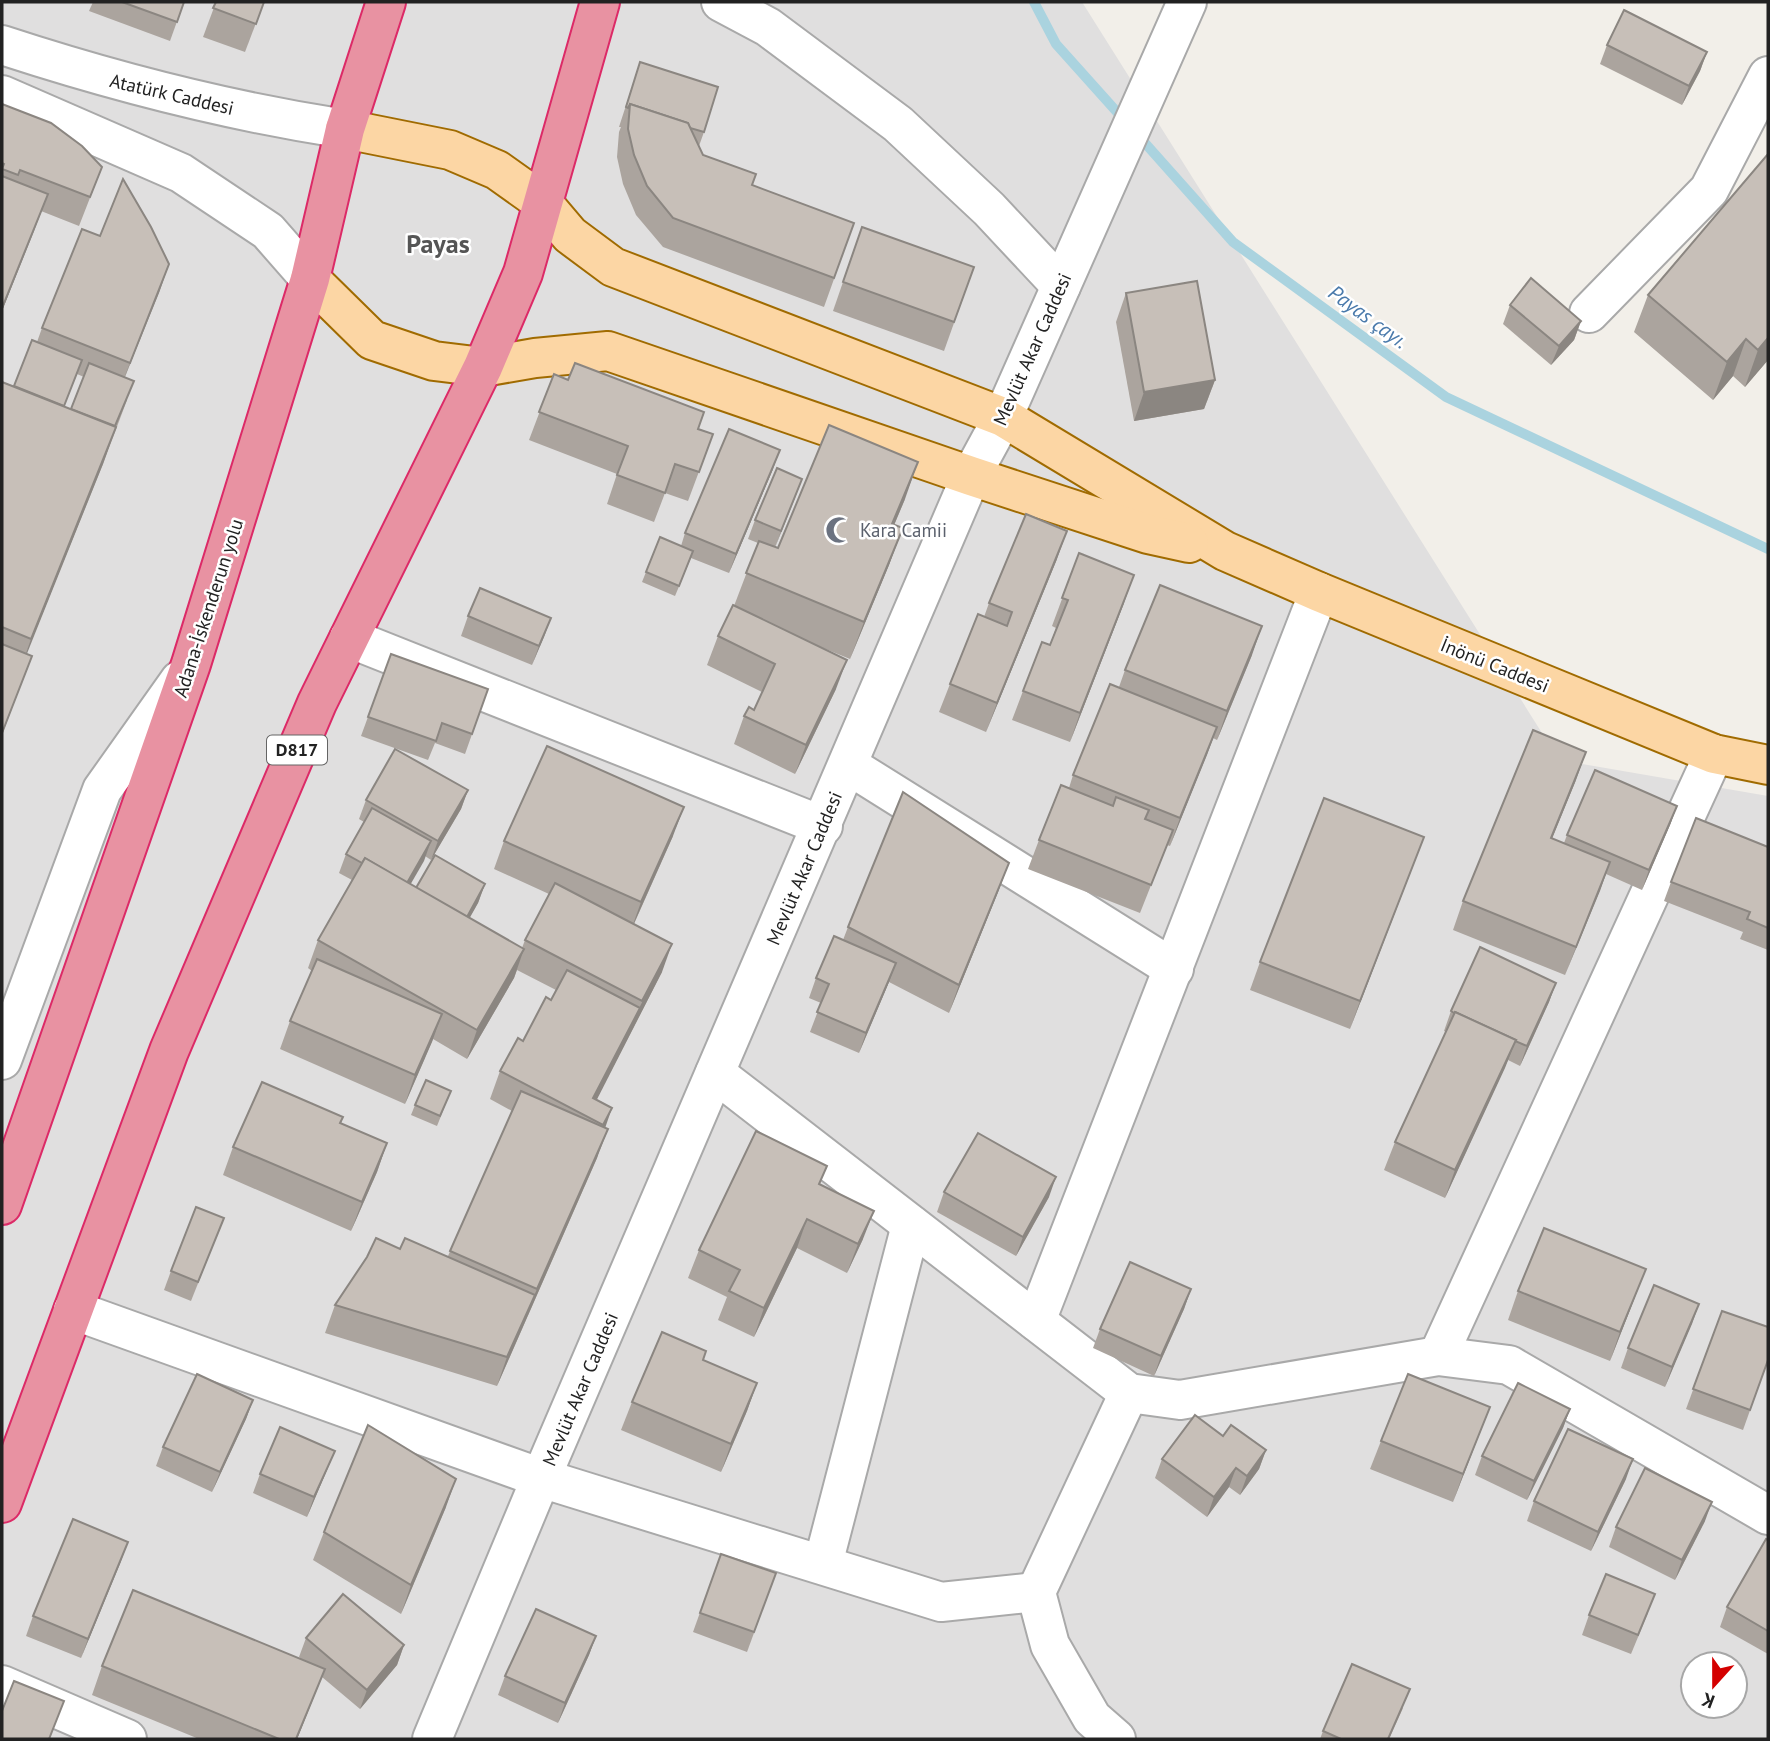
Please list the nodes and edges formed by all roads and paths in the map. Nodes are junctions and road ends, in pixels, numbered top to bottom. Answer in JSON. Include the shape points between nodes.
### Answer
{"nodes":[{"id":1,"x":386,"y":2,"type":"edge"},
{"id":2,"x":600,"y":2,"type":"edge"},
{"id":3,"x":721,"y":2,"type":"edge"},
{"id":4,"x":1182,"y":10,"type":"edge"},
{"id":5,"x":2,"y":45,"type":"edge"},
{"id":6,"x":1768,"y":76,"type":"edge"},
{"id":7,"x":2,"y":95,"type":"edge"},
{"id":8,"x":345,"y":129,"type":"junction"},
{"id":9,"x":542,"y":202,"type":"junction"},
{"id":10,"x":310,"y":279,"type":"junction"},
{"id":11,"x":1061,"y":286,"type":"junction"},
{"id":12,"x":1589,"y":313,"type":"dead end"},
{"id":13,"x":483,"y":368,"type":"junction"},
{"id":14,"x":1003,"y":417,"type":"junction"},
{"id":15,"x":971,"y":476,"type":"junction"},
{"id":16,"x":1225,"y":551,"type":"junction"},
{"id":17,"x":1319,"y":592,"type":"junction"},
{"id":18,"x":349,"y":638,"type":"junction"},
{"id":19,"x":191,"y":664,"type":"junction"},
{"id":20,"x":1714,"y":754,"type":"junction"},
{"id":21,"x":848,"y":765,"type":"junction"},
{"id":22,"x":1768,"y":765,"type":"edge"},
{"id":23,"x":823,"y":826,"type":"junction"},
{"id":24,"x":1174,"y":969,"type":"junction"},
{"id":25,"x":2,"y":1060,"type":"edge"},
{"id":26,"x":715,"y":1073,"type":"junction"},
{"id":27,"x":2,"y":1205,"type":"edge"},
{"id":28,"x":911,"y":1225,"type":"junction"},
{"id":29,"x":73,"y":1310,"type":"junction"},
{"id":30,"x":1036,"y":1321,"type":"junction"},
{"id":31,"x":1438,"y":1356,"type":"junction"},
{"id":32,"x":1129,"y":1393,"type":"junction"},
{"id":33,"x":541,"y":1478,"type":"junction"},
{"id":34,"x":2,"y":1503,"type":"edge"},
{"id":35,"x":1768,"y":1515,"type":"edge"},
{"id":36,"x":823,"y":1564,"type":"junction"},
{"id":37,"x":1036,"y":1591,"type":"junction"},
{"id":38,"x":2,"y":1685,"type":"edge"},
{"id":39,"x":127,"y":1739,"type":"edge"},
{"id":40,"x":432,"y":1739,"type":"edge"},
{"id":41,"x":1116,"y":1739,"type":"edge"}],
"edges":[{"from":1,"to":8,"type":"highway","name":"Adana-İskenderun yolu"},
{"from":2,"to":9,"type":"highway","number":"D817"},
{"from":3,"to":11,"type":"street","via":[[768,27],[898,124],[989,209]]},
{"from":4,"to":11,"type":"street","name":"Mevlüt Akar Caddesi"},
{"from":5,"to":8,"type":"street","name":"Atatürk Caddesi","via":[[96,76],[212,105]]},
{"from":6,"to":12,"type":"street","via":[[1709,190]]},
{"from":7,"to":10,"type":"street","via":[[181,173],[268,230]]},
{"from":8,"to":9,"type":"main road","via":[[450,150],[496,170]]},
{"from":8,"to":10,"type":"highway","name":"Adana-İskenderun yolu"},
{"from":9,"to":13,"type":"highway","number":"D817","via":[[523,272]]},
{"from":9,"to":14,"type":"main road","via":[[570,235],[613,268]]},
{"from":10,"to":13,"type":"main road","via":[[372,340],[434,361]]},
{"from":10,"to":19,"type":"highway","name":"Adana-İskenderun yolu"},
{"from":11,"to":14,"type":"street","name":"Mevlüt Akar Caddesi"},
{"from":13,"to":15,"type":"main road","via":[[608,351]]},
{"from":13,"to":18,"type":"highway","number":"D817"},
{"from":14,"to":15,"type":"street","name":"Mevlüt Akar Caddesi"},
{"from":14,"to":16,"type":"main road"},
{"from":15,"to":16,"type":"main road","via":[[1148,534]]},
{"from":15,"to":21,"type":"street","name":"Mevlüt Akar Caddesi"},
{"from":16,"to":17,"type":"main road","name":"İnönü Caddesi"},
{"from":17,"to":20,"type":"main road","name":"İnönü Caddesi"},
{"from":17,"to":24,"type":"street"},
{"from":18,"to":23,"type":"street"},
{"from":18,"to":29,"type":"highway","number":"D817","via":[[169,1051]]},
{"from":19,"to":25,"type":"street","via":[[102,790]]},
{"from":19,"to":27,"type":"highway","name":"Adana-İskenderun yolu"},
{"from":20,"to":22,"type":"main road","name":"İnönü Caddesi"},
{"from":20,"to":31,"type":"street"},
{"from":21,"to":23,"type":"street","name":"Mevlüt Akar Caddesi"},
{"from":21,"to":24,"type":"street"},
{"from":23,"to":26,"type":"street","name":"Mevlüt Akar Caddesi"},
{"from":24,"to":30,"type":"street"},
{"from":26,"to":28,"type":"street"},
{"from":26,"to":33,"type":"street","name":"Mevlüt Akar Caddesi"},
{"from":28,"to":30,"type":"street"},
{"from":28,"to":36,"type":"street"},
{"from":29,"to":33,"type":"street"},
{"from":29,"to":34,"type":"highway","number":"D817"},
{"from":30,"to":32,"type":"street"},
{"from":31,"to":32,"type":"street","via":[[1180,1400]]},
{"from":31,"to":35,"type":"street","via":[[1509,1365]]},
{"from":32,"to":37,"type":"street"},
{"from":33,"to":36,"type":"street"},
{"from":33,"to":40,"type":"street","name":"Mevlüt Akar Caddesi"},
{"from":36,"to":37,"type":"street","via":[[941,1602]]},
{"from":37,"to":41,"type":"street","via":[[1050,1645],[1092,1718]]},
{"from":38,"to":39,"type":"street"}]}
